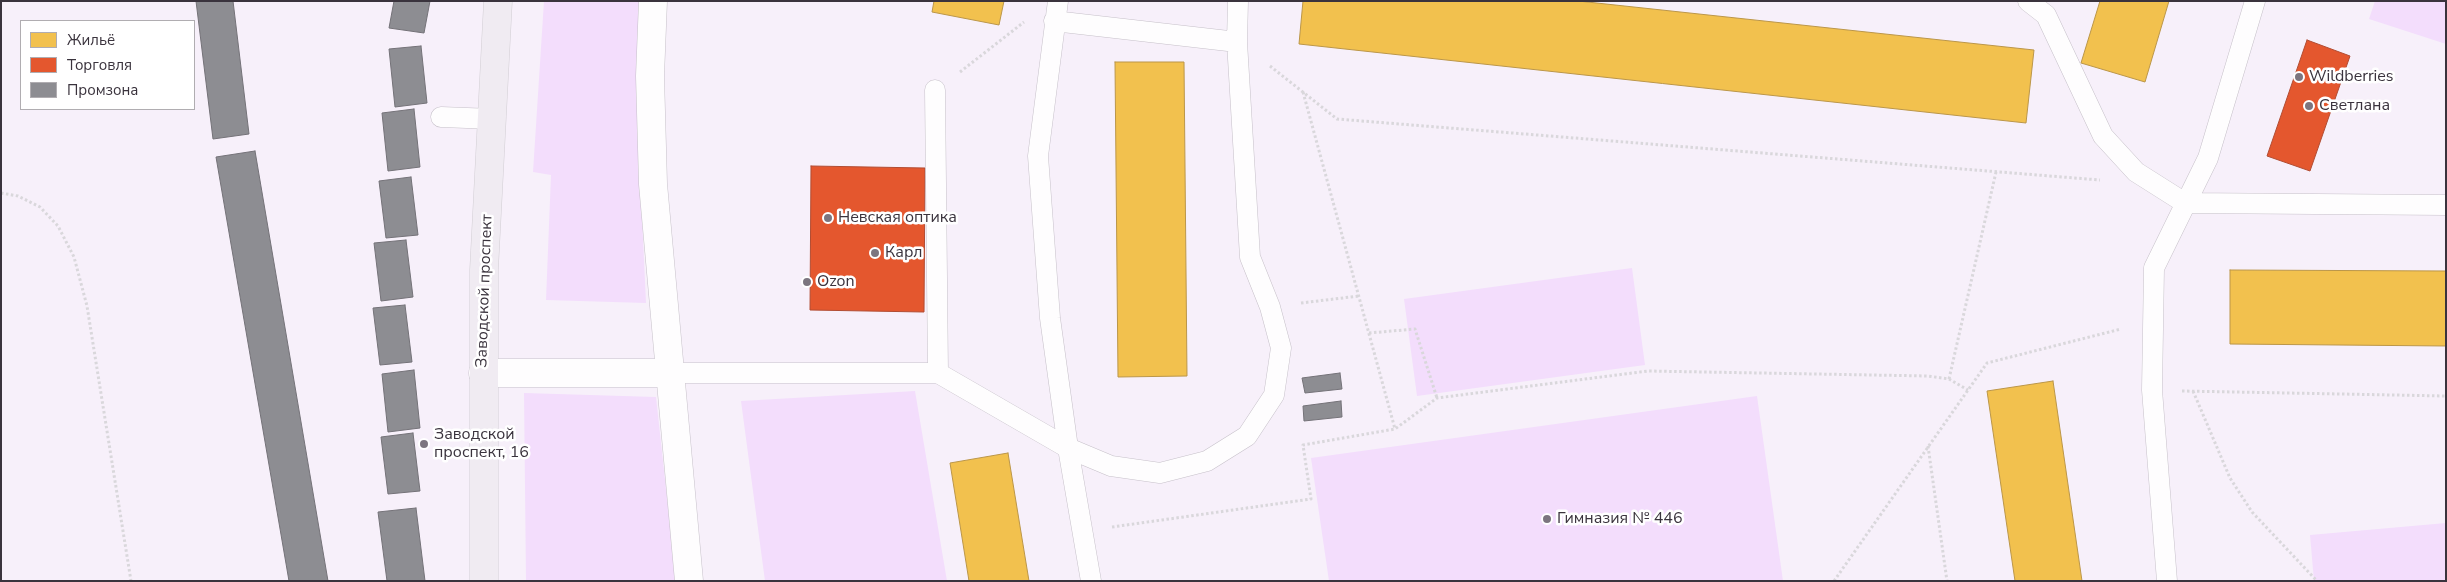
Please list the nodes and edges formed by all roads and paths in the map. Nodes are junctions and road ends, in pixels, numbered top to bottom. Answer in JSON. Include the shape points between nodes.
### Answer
{"nodes":[{"id":1,"x":498,"y":1,"type":"edge"},
{"id":2,"x":653,"y":1,"type":"edge"},
{"id":3,"x":1058,"y":1,"type":"edge"},
{"id":4,"x":1238,"y":1,"type":"edge"},
{"id":5,"x":2028,"y":1,"type":"edge"},
{"id":6,"x":2255,"y":1,"type":"edge"},
{"id":7,"x":1028,"y":19,"type":"dead end"},
{"id":8,"x":1054,"y":21,"type":"junction"},
{"id":9,"x":1237,"y":42,"type":"junction"},
{"id":10,"x":935,"y":90,"type":"joint"},
{"id":11,"x":1303,"y":91,"type":"junction"},
{"id":12,"x":441,"y":117,"type":"dead end"},
{"id":13,"x":493,"y":120,"type":"junction"},
{"id":14,"x":1996,"y":172,"type":"junction"},
{"id":15,"x":2136,"y":172,"type":"junction"},
{"id":16,"x":1,"y":193,"type":"edge"},
{"id":17,"x":2185,"y":203,"type":"junction"},
{"id":18,"x":2446,"y":205,"type":"edge"},
{"id":19,"x":1359,"y":296,"type":"junction"},
{"id":20,"x":1270,"y":307,"type":"junction"},
{"id":21,"x":2153,"y":321,"type":"junction"},
{"id":22,"x":1369,"y":333,"type":"junction"},
{"id":23,"x":483,"y":373,"type":"junction"},
{"id":24,"x":669,"y":373,"type":"junction"},
{"id":25,"x":938,"y":373,"type":"junction"},
{"id":26,"x":1949,"y":379,"type":"junction"},
{"id":27,"x":1968,"y":390,"type":"junction"},
{"id":28,"x":2152,"y":390,"type":"junction"},
{"id":29,"x":2193,"y":391,"type":"junction"},
{"id":30,"x":2446,"y":396,"type":"edge"},
{"id":31,"x":1437,"y":398,"type":"junction"},
{"id":32,"x":1395,"y":428,"type":"junction"},
{"id":33,"x":1928,"y":446,"type":"junction"},
{"id":34,"x":1068,"y":448,"type":"junction"},
{"id":35,"x":1082,"y":531,"type":"junction"},
{"id":36,"x":131,"y":581,"type":"edge"},
{"id":37,"x":484,"y":581,"type":"edge"},
{"id":38,"x":689,"y":581,"type":"edge"},
{"id":39,"x":1091,"y":581,"type":"edge"},
{"id":40,"x":1834,"y":581,"type":"edge"},
{"id":41,"x":1946,"y":581,"type":"edge"},
{"id":42,"x":2167,"y":581,"type":"edge"},
{"id":43,"x":2317,"y":581,"type":"edge"}],
"edges":[{"from":1,"to":13,"type":"main road","name":"Заводской проспект"},
{"from":2,"to":24,"type":"street","via":[[650,76],[653,184]]},
{"from":3,"to":8,"type":"lane"},
{"from":4,"to":9,"type":"lane"},
{"from":5,"to":15,"type":"lane","via":[[2046,15],[2103,136]]},
{"from":6,"to":17,"type":"lane","via":[[2208,158]]},
{"from":7,"to":10,"type":"path"},
{"from":8,"to":9,"type":"lane"},
{"from":8,"to":34,"type":"lane","via":[[1038,156],[1050,318]]},
{"from":9,"to":11,"type":"path"},
{"from":9,"to":20,"type":"lane","via":[[1250,257]]},
{"from":10,"to":25,"type":"lane"},
{"from":11,"to":14,"type":"path","via":[[1337,119]]},
{"from":11,"to":19,"type":"path"},
{"from":12,"to":13,"type":"lane"},
{"from":13,"to":23,"type":"main road","name":"Заводской проспект","via":[[484,270]]},
{"from":14,"to":15,"type":"path","via":[[2119,182]]},
{"from":14,"to":26,"type":"path"},
{"from":15,"to":17,"type":"lane"},
{"from":16,"to":36,"type":"path","via":[[18,196],[40,207],[58,226],[74,257],[87,306]]},
{"from":17,"to":18,"type":"lane"},
{"from":17,"to":21,"type":"lane","via":[[2154,268]]},
{"from":19,"to":20,"type":"path"},
{"from":19,"to":22,"type":"path"},
{"from":20,"to":34,"type":"lane","via":[[1281,348],[1274,395],[1247,436],[1206,461],[1160,473],[1111,466]]},
{"from":21,"to":27,"type":"path","via":[[1987,363]]},
{"from":21,"to":28,"type":"lane"},
{"from":22,"to":31,"type":"path","via":[[1415,330]]},
{"from":22,"to":32,"type":"path"},
{"from":23,"to":24,"type":"street"},
{"from":23,"to":37,"type":"main road","name":"Заводской проспект"},
{"from":24,"to":25,"type":"lane"},
{"from":24,"to":38,"type":"street"},
{"from":25,"to":34,"type":"lane"},
{"from":26,"to":27,"type":"path"},
{"from":26,"to":31,"type":"path","via":[[1648,371]]},
{"from":27,"to":33,"type":"path"},
{"from":28,"to":29,"type":"path"},
{"from":28,"to":42,"type":"lane"},
{"from":29,"to":30,"type":"path"},
{"from":29,"to":43,"type":"path","via":[[2230,478],[2252,512]]},
{"from":31,"to":32,"type":"path"},
{"from":32,"to":35,"type":"path","via":[[1304,445],[1311,499]]},
{"from":33,"to":40,"type":"path"},
{"from":33,"to":41,"type":"path"},
{"from":34,"to":35,"type":"lane"},
{"from":35,"to":39,"type":"lane"}]}
